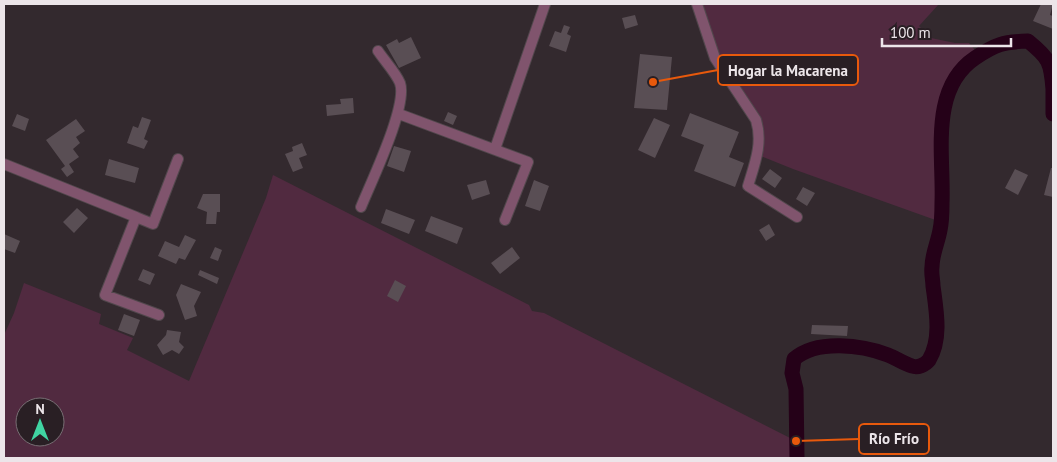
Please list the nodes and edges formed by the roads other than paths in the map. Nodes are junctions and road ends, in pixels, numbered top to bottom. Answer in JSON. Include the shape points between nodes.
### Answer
{"nodes":[{"id":1,"x":545,"y":4,"type":"edge"},
{"id":2,"x":697,"y":4,"type":"edge"},
{"id":3,"x":378,"y":51,"type":"dead end"},
{"id":4,"x":399,"y":114,"type":"junction"},
{"id":5,"x":495,"y":149,"type":"junction"},
{"id":6,"x":178,"y":159,"type":"dead end"},
{"id":7,"x":4,"y":164,"type":"edge"},
{"id":8,"x":361,"y":207,"type":"dead end"},
{"id":9,"x":136,"y":217,"type":"junction"},
{"id":10,"x":797,"y":217,"type":"dead end"},
{"id":11,"x":505,"y":220,"type":"dead end"},
{"id":12,"x":159,"y":315,"type":"dead end"}],
"edges":[{"from":1,"to":5,"type":"street"},
{"from":2,"to":10,"type":"street","via":[[715,58],[756,120],[758,155],[748,186]]},
{"from":3,"to":4,"type":"street","via":[[400,82]]},
{"from":4,"to":5,"type":"street"},
{"from":4,"to":8,"type":"street"},
{"from":5,"to":11,"type":"street","via":[[528,162]]},
{"from":6,"to":9,"type":"street","via":[[153,224]]},
{"from":7,"to":9,"type":"street"},
{"from":9,"to":12,"type":"street","via":[[105,295]]}]}
